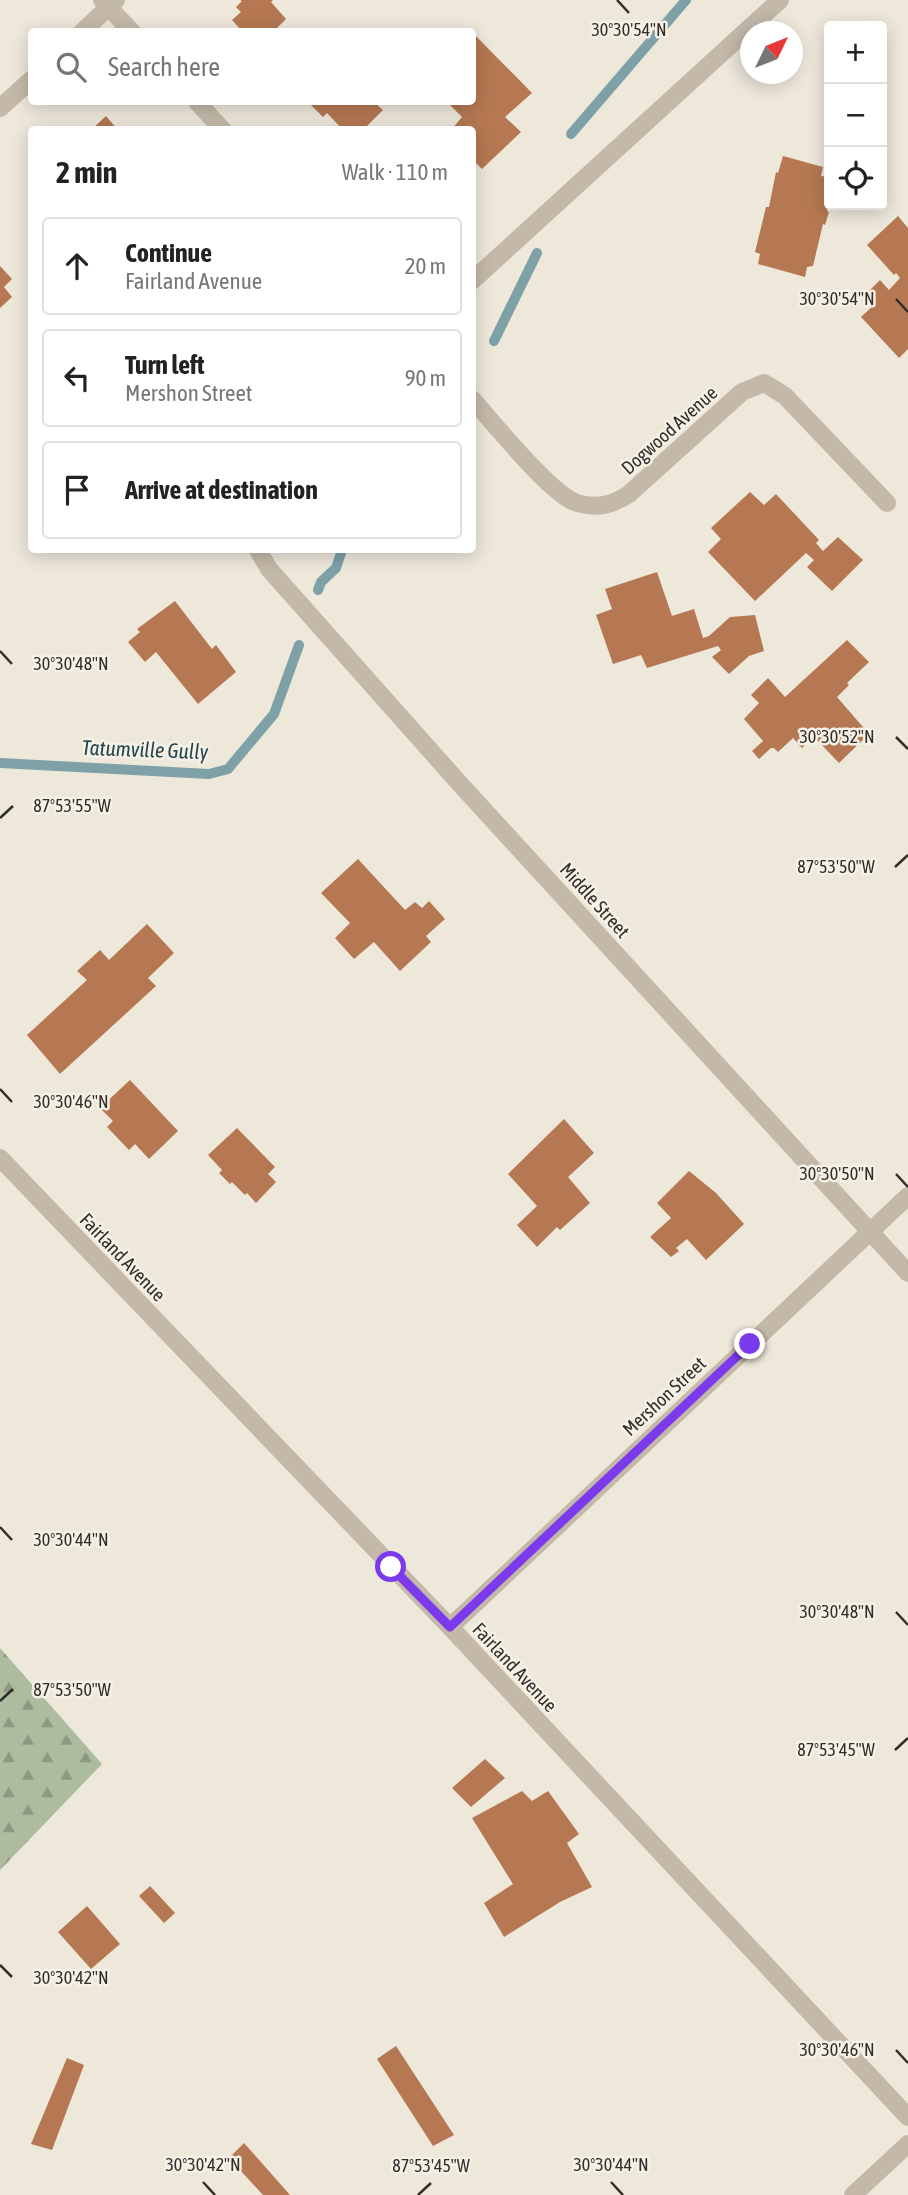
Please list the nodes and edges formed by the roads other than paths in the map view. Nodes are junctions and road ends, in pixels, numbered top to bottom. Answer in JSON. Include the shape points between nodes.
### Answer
{"nodes":[{"id":1,"x":779,"y":0,"type":"edge"},
{"id":2,"x":109,"y":2,"type":"edge"},
{"id":3,"x":86,"y":28,"type":"edge"},
{"id":4,"x":129,"y":28,"type":"edge"},
{"id":5,"x":28,"y":83,"type":"edge"},
{"id":6,"x":200,"y":105,"type":"edge"},
{"id":7,"x":0,"y":108,"type":"edge"},
{"id":8,"x":219,"y":126,"type":"edge"},
{"id":9,"x":476,"y":277,"type":"edge"},
{"id":10,"x":476,"y":402,"type":"edge"},
{"id":11,"x":887,"y":503,"type":"dead end"},
{"id":12,"x":260,"y":553,"type":"edge"},
{"id":13,"x":0,"y":1158,"type":"edge"},
{"id":14,"x":908,"y":1196,"type":"edge"},
{"id":15,"x":870,"y":1231,"type":"junction"},
{"id":16,"x":908,"y":1273,"type":"edge"},
{"id":17,"x":450,"y":1627,"type":"junction"},
{"id":18,"x":908,"y":2117,"type":"edge"},
{"id":19,"x":908,"y":2144,"type":"edge"},
{"id":20,"x":853,"y":2195,"type":"edge"}],
"edges":[{"from":1,"to":9,"type":"street"},
{"from":2,"to":3,"type":"street"},
{"from":2,"to":4,"type":"street"},
{"from":5,"to":7,"type":"street"},
{"from":6,"to":8,"type":"street"},
{"from":10,"to":11,"type":"street","name":"Dogwood Avenue","via":[[552,486],[574,502],[597,507],[614,504],[629,494],[742,392],[766,376]]},
{"from":12,"to":15,"type":"street","name":"Middle Street","via":[[442,763]]},
{"from":13,"to":17,"type":"street","name":"Fairland Avenue"},
{"from":14,"to":15,"type":"street","name":"Mershon Street"},
{"from":15,"to":16,"type":"street","name":"Middle Street"},
{"from":15,"to":17,"type":"street","name":"Mershon Street"},
{"from":17,"to":18,"type":"street","name":"Fairland Avenue"},
{"from":19,"to":20,"type":"street"}]}
